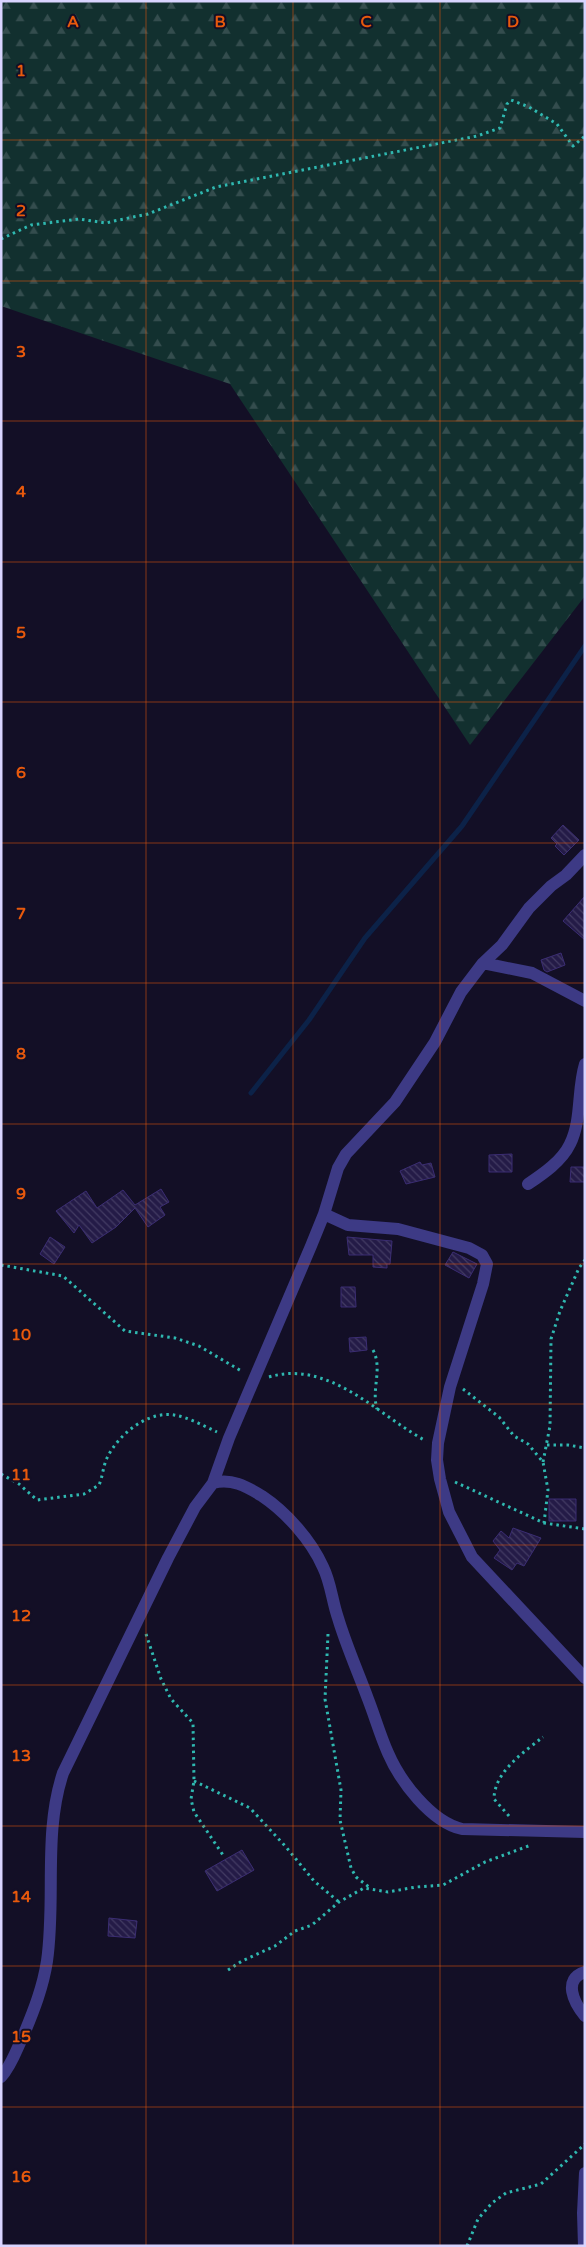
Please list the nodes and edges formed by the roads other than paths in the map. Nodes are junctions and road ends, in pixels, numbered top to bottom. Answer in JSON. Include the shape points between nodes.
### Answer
{"nodes":[{"id":1,"x":585,"y":855,"type":"edge"},
{"id":2,"x":483,"y":963,"type":"junction"},
{"id":3,"x":585,"y":1001,"type":"edge"},
{"id":4,"x":585,"y":1064,"type":"edge"},
{"id":5,"x":528,"y":1184,"type":"dead end"},
{"id":6,"x":324,"y":1214,"type":"junction"},
{"id":7,"x":213,"y":1483,"type":"junction"},
{"id":8,"x":585,"y":1678,"type":"edge"},
{"id":9,"x":585,"y":1832,"type":"edge"},
{"id":10,"x":585,"y":1972,"type":"edge"},
{"id":11,"x":585,"y":2016,"type":"edge"},
{"id":12,"x":1,"y":2077,"type":"edge"},
{"id":13,"x":585,"y":2173,"type":"edge"},
{"id":14,"x":584,"y":2246,"type":"edge"}],
"edges":[{"from":1,"to":2,"type":"street","via":[[528,908],[502,945]]},
{"from":2,"to":3,"type":"street","via":[[532,973]]},
{"from":2,"to":6,"type":"street","via":[[461,992],[435,1042],[395,1102],[346,1154],[333,1181]]},
{"from":4,"to":5,"type":"street","via":[[570,1146],[554,1164]]},
{"from":6,"to":7,"type":"street"},
{"from":6,"to":8,"type":"street","via":[[348,1225],[398,1229],[469,1248],[482,1255],[487,1264],[452,1379],[438,1447],[439,1473],[449,1512],[472,1557]]},
{"from":7,"to":9,"type":"street","via":[[234,1482],[255,1492],[273,1504],[310,1546],[330,1584],[337,1617],[388,1753],[407,1785],[426,1807],[456,1828]]},
{"from":7,"to":12,"type":"street","via":[[195,1507],[140,1615],[71,1754],[56,1792],[44,1977],[33,2013]]},
{"from":10,"to":11,"type":"street","via":[[576,1976],[571,1989]]},
{"from":13,"to":14,"type":"street"}]}
